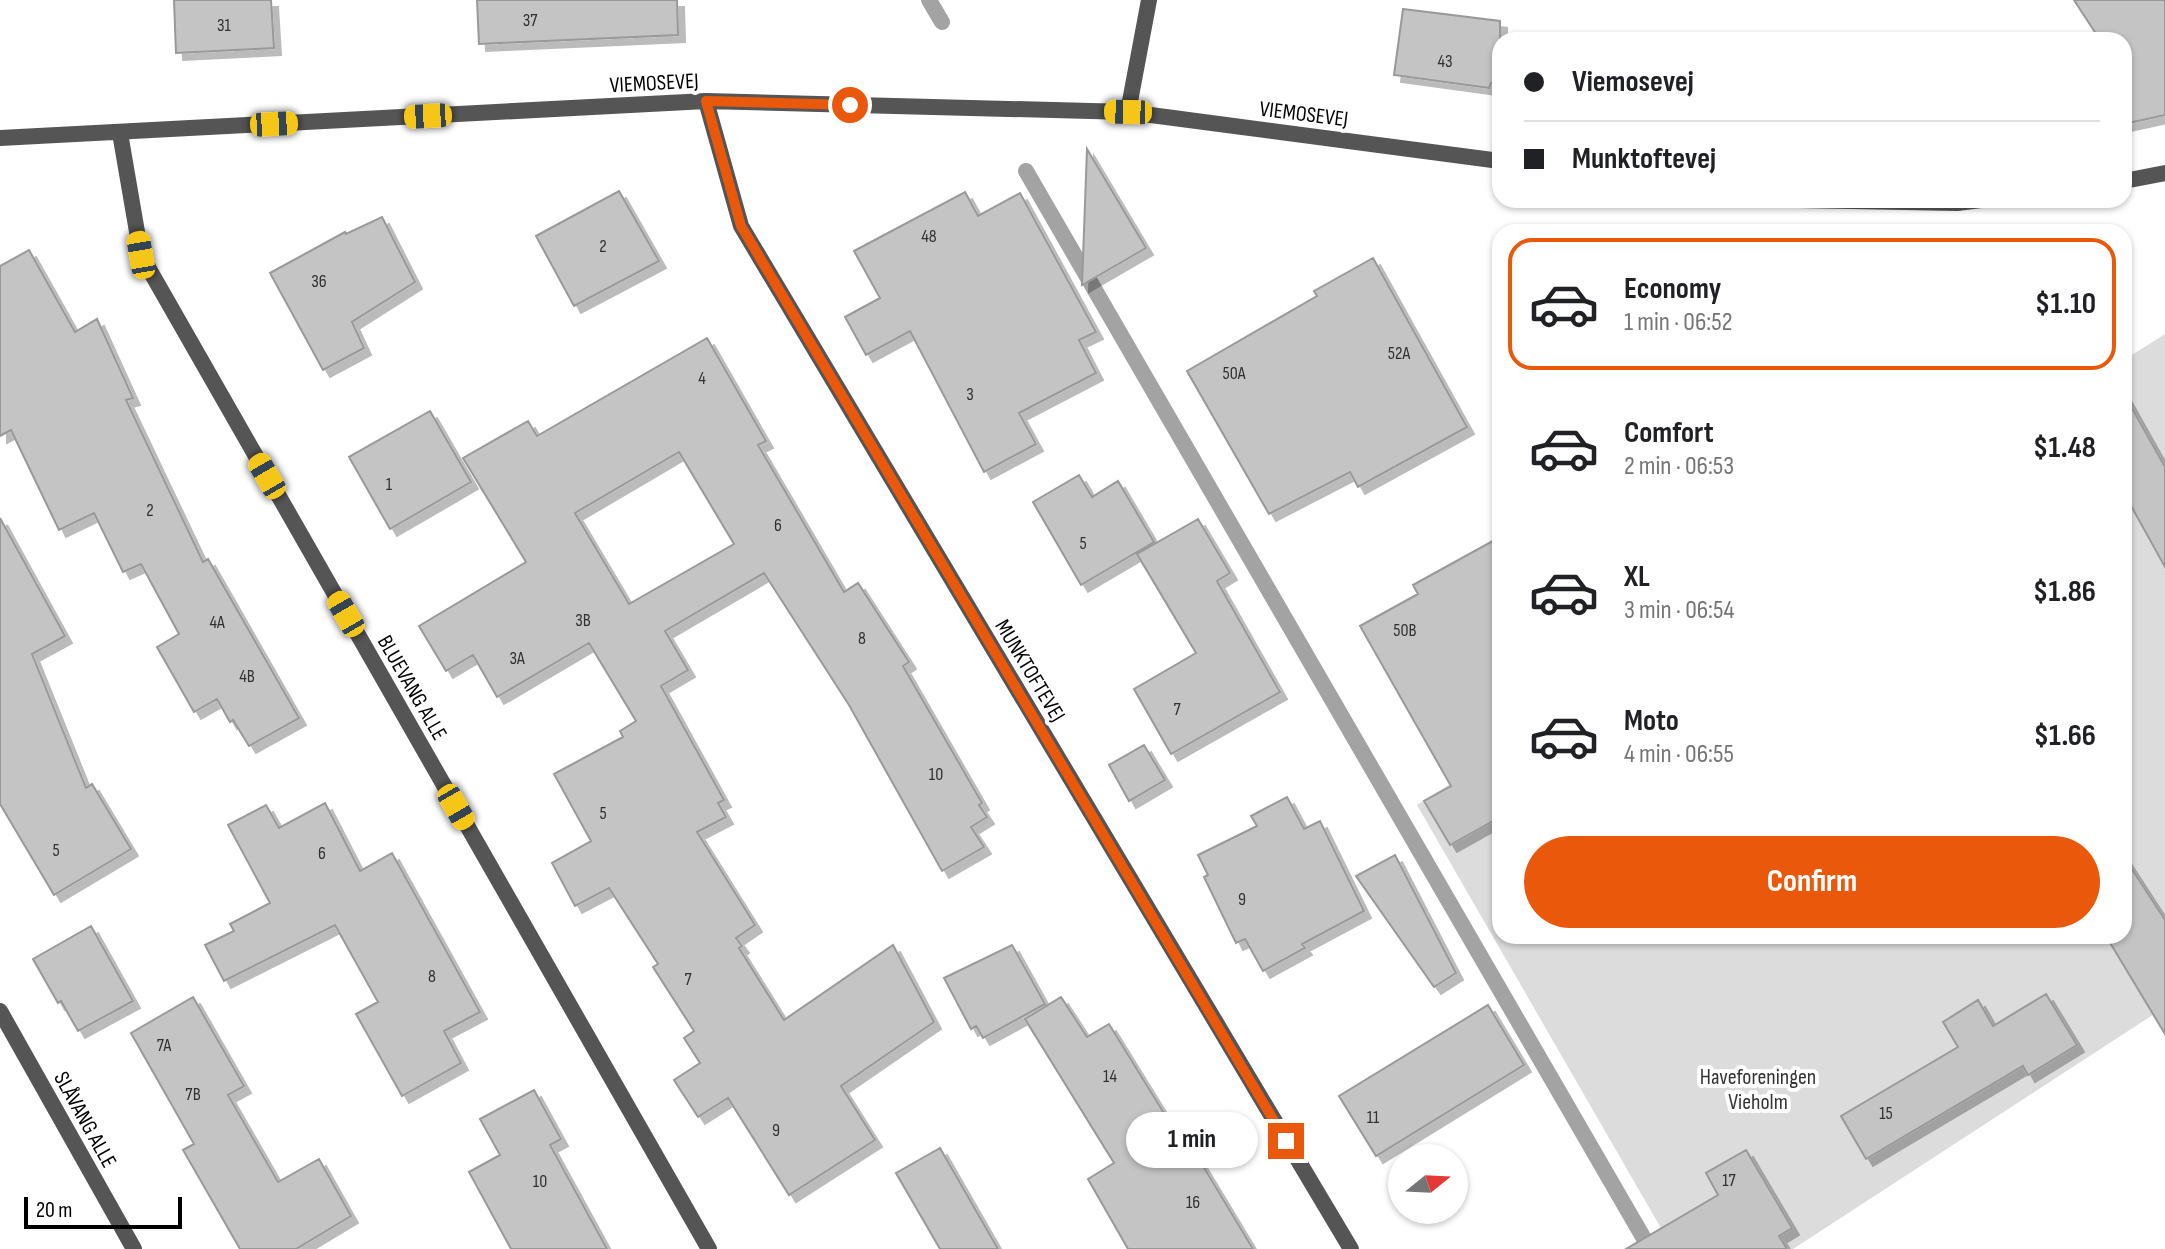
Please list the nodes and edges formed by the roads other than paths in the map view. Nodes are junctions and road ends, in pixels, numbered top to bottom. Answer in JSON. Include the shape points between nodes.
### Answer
{"nodes":[{"id":1,"x":1149,"y":0,"type":"edge"},
{"id":2,"x":706,"y":101,"type":"junction"},
{"id":3,"x":1128,"y":112,"type":"junction"},
{"id":4,"x":120,"y":133,"type":"junction"},
{"id":5,"x":0,"y":138,"type":"edge"},
{"id":6,"x":1492,"y":160,"type":"edge"},
{"id":7,"x":2165,"y":173,"type":"edge"},
{"id":8,"x":2132,"y":179,"type":"edge"},
{"id":9,"x":0,"y":1011,"type":"edge"},
{"id":10,"x":134,"y":1249,"type":"edge"},
{"id":11,"x":709,"y":1249,"type":"edge"},
{"id":12,"x":1351,"y":1249,"type":"edge"}],
"edges":[{"from":1,"to":3,"type":"street"},
{"from":2,"to":3,"type":"street","name":"VIEMOSEVEJ"},
{"from":2,"to":4,"type":"street","name":"VIEMOSEVEJ"},
{"from":2,"to":12,"type":"street","name":"MUNKTOFTEVEJ","via":[[741,226]]},
{"from":3,"to":6,"type":"street","name":"VIEMOSEVEJ"},
{"from":4,"to":5,"type":"street","name":"VIEMOSEVEJ"},
{"from":4,"to":11,"type":"street","name":"BLUEVANG ALLE","via":[[141,255]]},
{"from":7,"to":8,"type":"street"},
{"from":9,"to":10,"type":"street","name":"SLÅVANG ALLE"}]}
